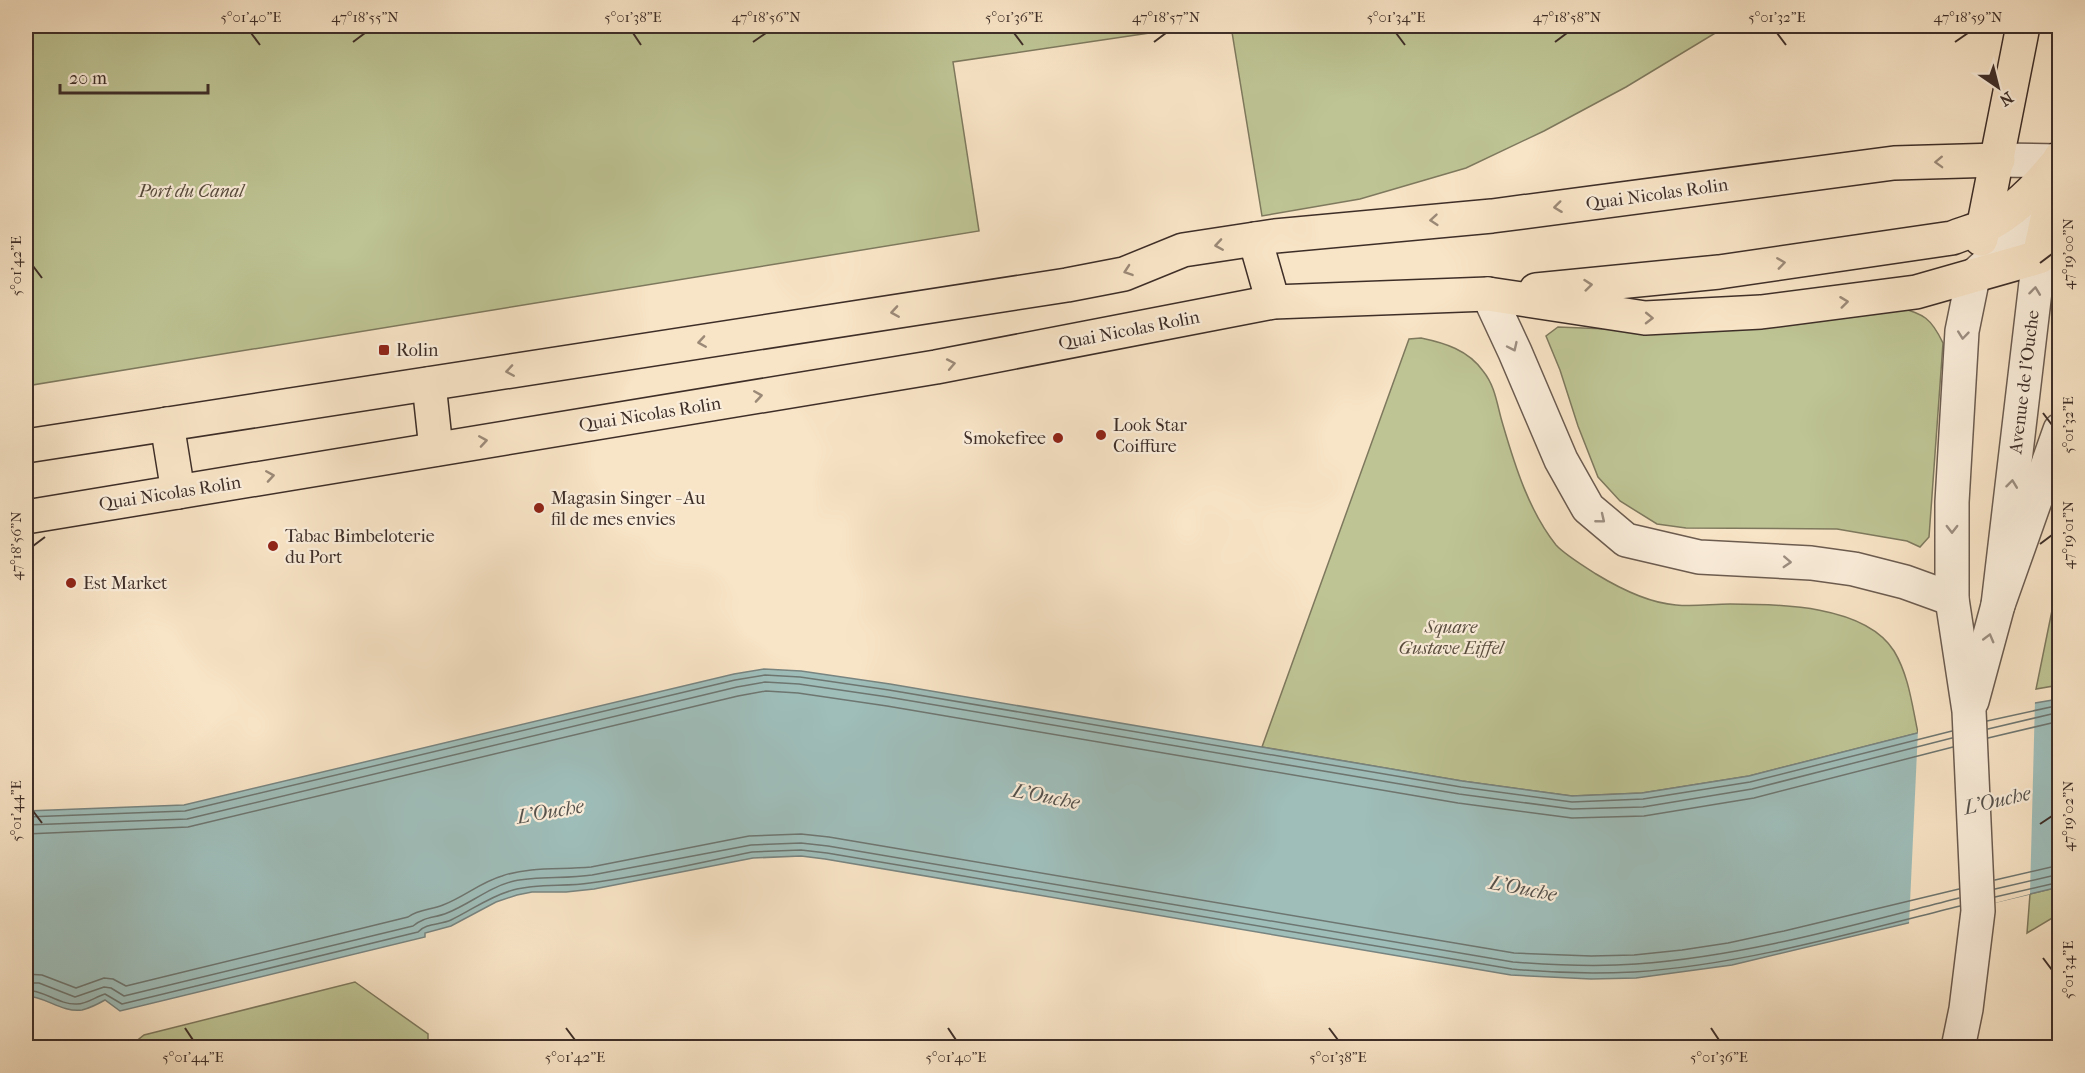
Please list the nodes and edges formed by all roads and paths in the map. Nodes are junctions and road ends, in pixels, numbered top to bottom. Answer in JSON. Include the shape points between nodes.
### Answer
{"nodes":[{"id":1,"x":2023,"y":26,"type":"edge"},
{"id":2,"x":1998,"y":160,"type":"junction"},
{"id":3,"x":2059,"y":160,"type":"edge"},
{"id":4,"x":2053,"y":216,"type":"edge"},
{"id":5,"x":1984,"y":227,"type":"junction"},
{"id":6,"x":1255,"y":239,"type":"junction"},
{"id":7,"x":2049,"y":254,"type":"edge"},
{"id":8,"x":1973,"y":277,"type":"junction"},
{"id":9,"x":1488,"y":294,"type":"junction"},
{"id":10,"x":1273,"y":303,"type":"junction"},
{"id":11,"x":429,"y":384,"type":"junction"},
{"id":12,"x":167,"y":424,"type":"junction"},
{"id":13,"x":2060,"y":430,"type":"edge"},
{"id":14,"x":26,"y":446,"type":"edge"},
{"id":15,"x":436,"y":449,"type":"junction"},
{"id":16,"x":178,"y":492,"type":"junction"},
{"id":17,"x":26,"y":517,"type":"edge"},
{"id":18,"x":1952,"y":599,"type":"junction"},
{"id":19,"x":1998,"y":605,"type":"junction"},
{"id":20,"x":1969,"y":711,"type":"junction"},
{"id":21,"x":1958,"y":1047,"type":"edge"}],
"edges":[{"from":1,"to":2,"type":"main road"},
{"from":2,"to":3,"type":"street","name":"Quai Nicolas Rolin"},
{"from":2,"to":5,"type":"main road"},
{"from":2,"to":6,"type":"main road","name":"Quai Nicolas Rolin","one_way":true,"via":[[1894,163],[1492,216]]},
{"from":3,"to":4,"type":"main road","name":"Avenue de l'Ouche"},
{"from":3,"to":5,"type":"main road","via":[[2038,187]]},
{"from":4,"to":7,"type":"main road","name":"Avenue de l'Ouche"},
{"from":4,"to":8,"type":"street","via":[[2010,243]]},
{"from":5,"to":8,"type":"main road"},
{"from":9,"to":5,"type":"main road","one_way":true,"via":[[1730,270],[1912,245]]},
{"from":6,"to":10,"type":"main road"},
{"from":6,"to":11,"type":"main road","name":"Quai Nicolas Rolin","one_way":true,"via":[[1183,250],[1124,274],[1067,285]]},
{"from":7,"to":8,"type":"main road","name":"Quai Nicolas Rolin"},
{"from":19,"to":7,"type":"street","name":"Avenue de l'Ouche","one_way":true},
{"from":9,"to":8,"type":"main road","name":"Quai Nicolas Rolin","one_way":true,"via":[[1645,318],[1761,312],[1905,294]]},
{"from":8,"to":18,"type":"street","name":"Avenue de l'Ouche","one_way":true,"via":[[1962,342],[1952,502]]},
{"from":9,"to":10,"type":"main road","name":"Quai Nicolas Rolin"},
{"from":9,"to":18,"type":"street","one_way":true,"via":[[1561,460],[1588,508],[1626,540],[1699,557],[1854,569]]},
{"from":15,"to":10,"type":"main road","name":"Quai Nicolas Rolin","one_way":true,"via":[[936,367]]},
{"from":11,"to":12,"type":"main road","name":"Quai Nicolas Rolin"},
{"from":11,"to":15,"type":"main road"},
{"from":12,"to":14,"type":"main road","name":"Quai Nicolas Rolin"},
{"from":12,"to":16,"type":"main road"},
{"from":13,"to":19,"type":"street","name":"Avenue de l'Ouche"},
{"from":16,"to":15,"type":"main road","name":"Quai Nicolas Rolin","one_way":true},
{"from":16,"to":17,"type":"main road","name":"Quai Nicolas Rolin"},
{"from":18,"to":20,"type":"street","name":"Avenue de l'Ouche"},
{"from":20,"to":19,"type":"street","name":"Avenue de l'Ouche","one_way":true},
{"from":20,"to":21,"type":"street","name":"Avenue de l'Ouche","via":[[1978,911]]}]}
